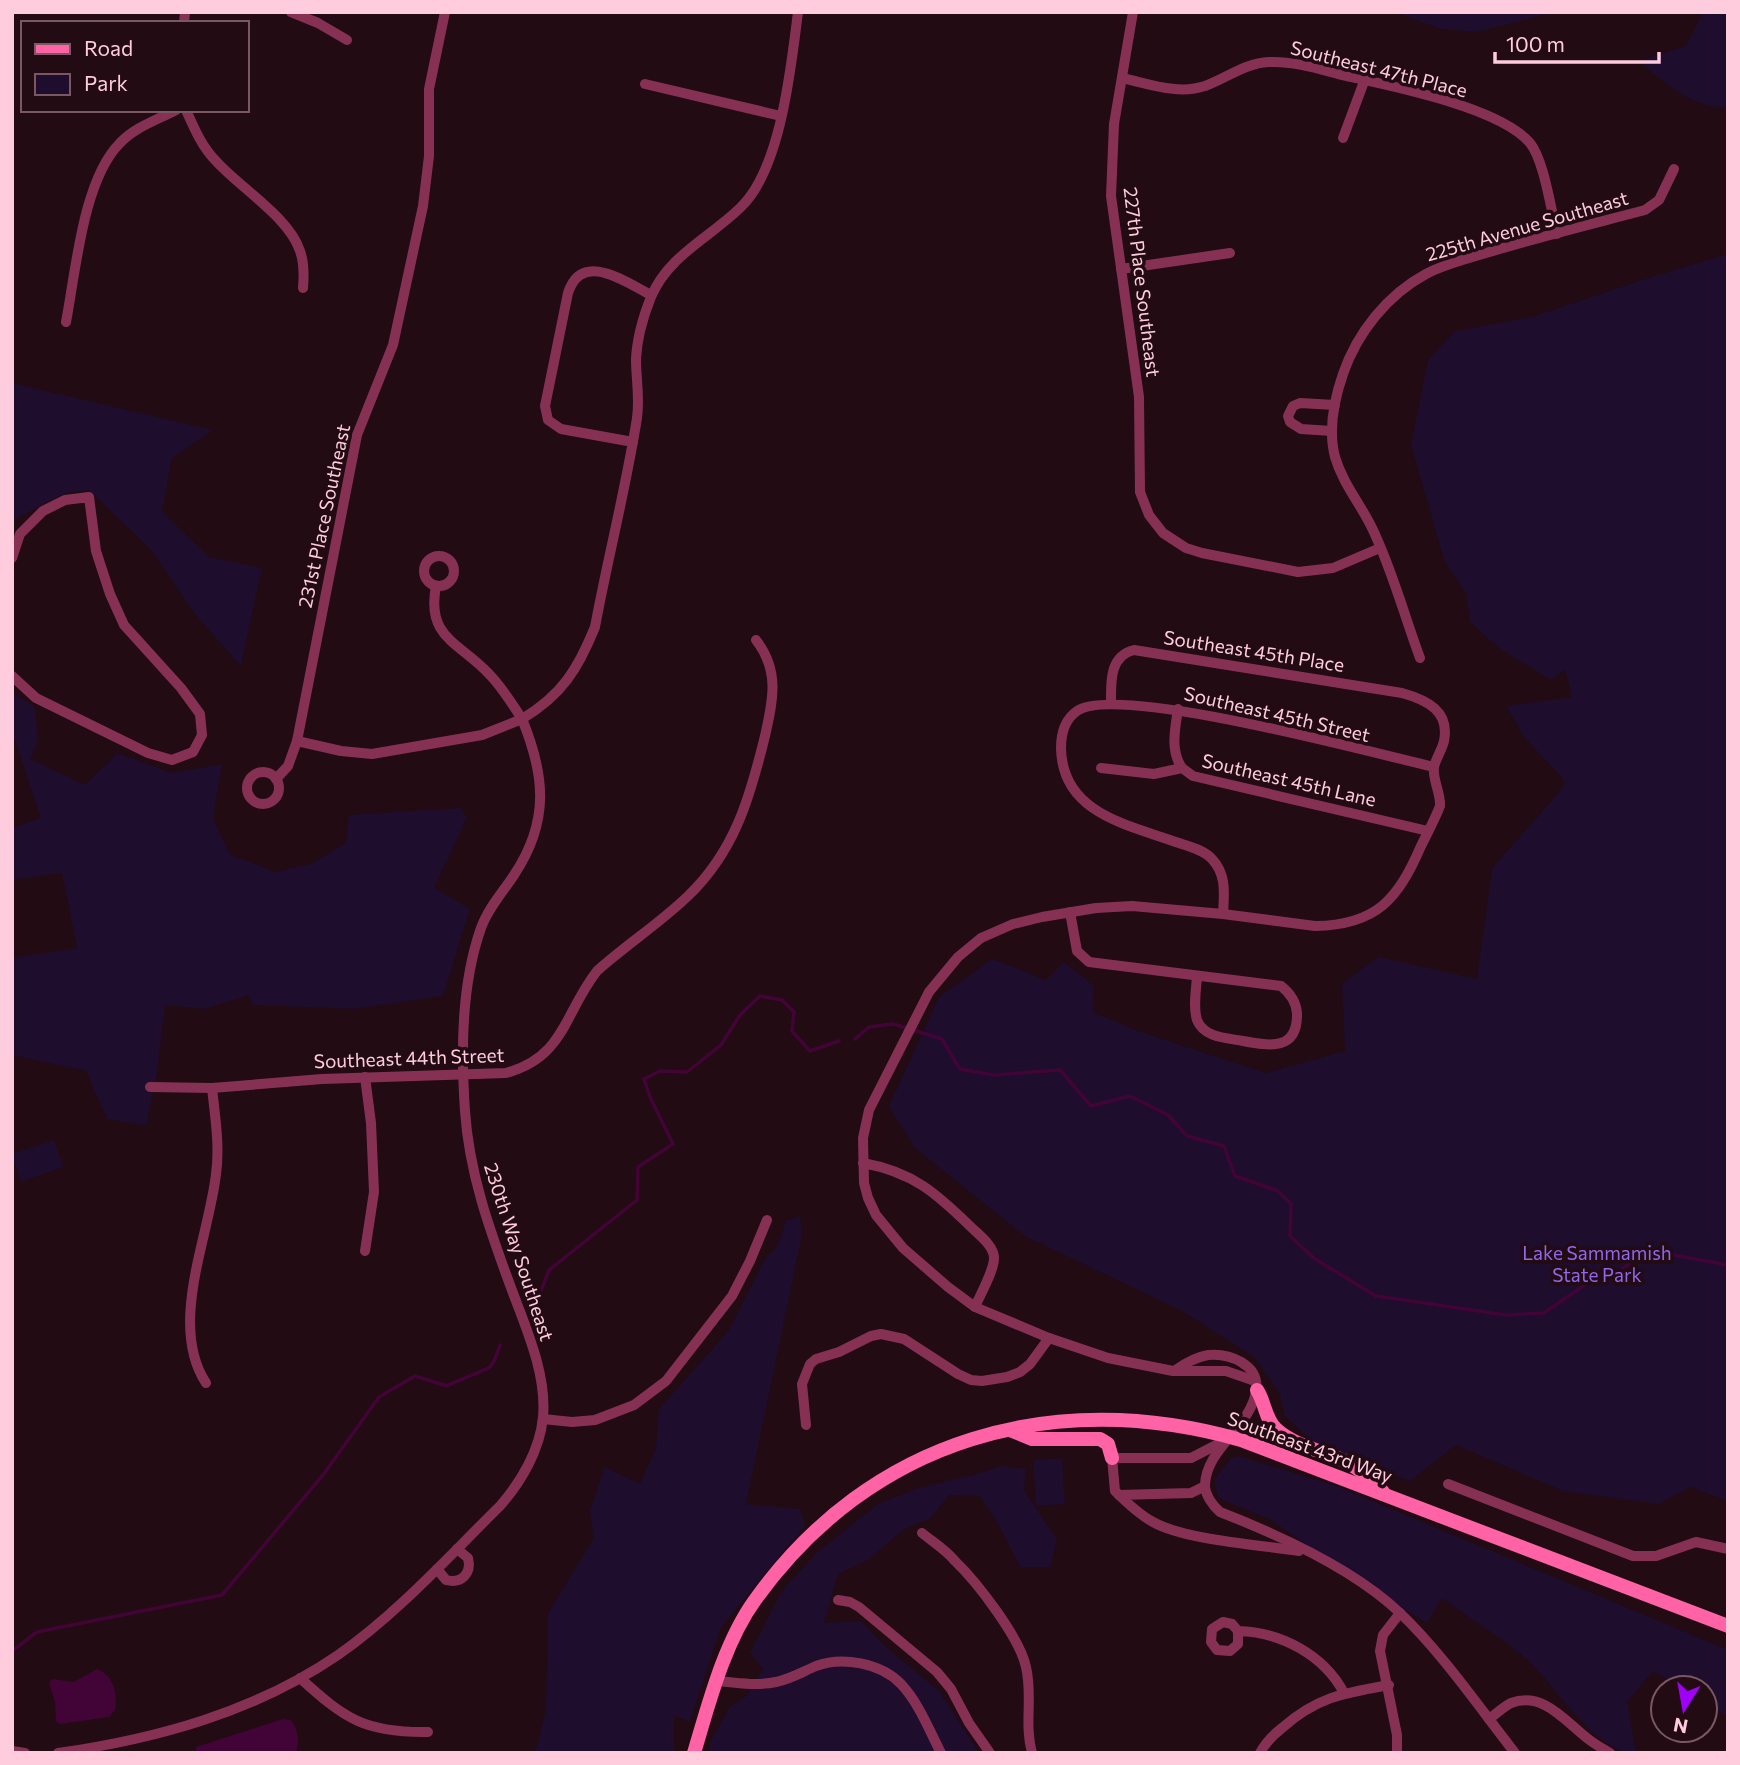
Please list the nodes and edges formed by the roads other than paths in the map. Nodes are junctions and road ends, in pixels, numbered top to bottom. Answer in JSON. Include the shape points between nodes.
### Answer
{"nodes":[{"id":1,"x":291,"y":12,"type":"edge"},
{"id":2,"x":445,"y":12,"type":"edge"},
{"id":3,"x":798,"y":12,"type":"edge"},
{"id":4,"x":1133,"y":12,"type":"edge"},
{"id":5,"x":347,"y":40,"type":"dead end"},
{"id":6,"x":1122,"y":78,"type":"junction"},
{"id":7,"x":1365,"y":79,"type":"junction"},
{"id":8,"x":645,"y":84,"type":"dead end"},
{"id":9,"x":172,"y":112,"type":"edge"},
{"id":10,"x":187,"y":112,"type":"edge"},
{"id":11,"x":780,"y":116,"type":"junction"},
{"id":12,"x":1343,"y":138,"type":"dead end"},
{"id":13,"x":1674,"y":169,"type":"dead end"},
{"id":14,"x":1557,"y":233,"type":"junction"},
{"id":15,"x":1230,"y":253,"type":"dead end"},
{"id":16,"x":1121,"y":269,"type":"junction"},
{"id":17,"x":303,"y":288,"type":"dead end"},
{"id":18,"x":651,"y":295,"type":"junction"},
{"id":19,"x":66,"y":322,"type":"dead end"},
{"id":20,"x":1335,"y":405,"type":"junction"},
{"id":21,"x":1332,"y":431,"type":"junction"},
{"id":22,"x":633,"y":442,"type":"junction"},
{"id":23,"x":1380,"y":548,"type":"junction"},
{"id":24,"x":12,"y":558,"type":"edge"},
{"id":25,"x":436,"y":586,"type":"dead end"},
{"id":26,"x":755,"y":640,"type":"dead end"},
{"id":27,"x":1420,"y":658,"type":"dead end"},
{"id":28,"x":12,"y":676,"type":"edge"},
{"id":29,"x":1111,"y":704,"type":"junction"},
{"id":30,"x":1178,"y":709,"type":"junction"},
{"id":31,"x":522,"y":719,"type":"junction"},
{"id":32,"x":297,"y":741,"type":"junction"},
{"id":33,"x":1434,"y":767,"type":"junction"},
{"id":34,"x":1101,"y":768,"type":"dead end"},
{"id":35,"x":1182,"y":768,"type":"junction"},
{"id":36,"x":276,"y":779,"type":"dead end"},
{"id":37,"x":1429,"y":831,"type":"junction"},
{"id":38,"x":1070,"y":912,"type":"junction"},
{"id":39,"x":1223,"y":914,"type":"junction"},
{"id":40,"x":1197,"y":977,"type":"junction"},
{"id":41,"x":462,"y":1076,"type":"junction"},
{"id":42,"x":365,"y":1077,"type":"junction"},
{"id":43,"x":150,"y":1087,"type":"dead end"},
{"id":44,"x":212,"y":1088,"type":"junction"},
{"id":45,"x":863,"y":1163,"type":"junction"},
{"id":46,"x":767,"y":1220,"type":"dead end"},
{"id":47,"x":365,"y":1251,"type":"dead end"},
{"id":48,"x":975,"y":1307,"type":"junction"},
{"id":49,"x":1049,"y":1338,"type":"junction"},
{"id":50,"x":1173,"y":1371,"type":"junction"},
{"id":51,"x":206,"y":1383,"type":"dead end"},
{"id":52,"x":1256,"y":1385,"type":"junction"},
{"id":53,"x":543,"y":1419,"type":"junction"},
{"id":54,"x":806,"y":1425,"type":"dead end"},
{"id":55,"x":1010,"y":1430,"type":"junction"},
{"id":56,"x":1231,"y":1437,"type":"junction"},
{"id":57,"x":1112,"y":1458,"type":"junction"},
{"id":58,"x":1191,"y":1458,"type":"junction"},
{"id":59,"x":1209,"y":1470,"type":"junction"},
{"id":60,"x":1448,"y":1484,"type":"dead end"},
{"id":61,"x":1205,"y":1486,"type":"junction"},
{"id":62,"x":1119,"y":1495,"type":"junction"},
{"id":63,"x":1387,"y":1496,"type":"junction"},
{"id":64,"x":922,"y":1533,"type":"dead end"},
{"id":65,"x":457,"y":1549,"type":"junction"},
{"id":66,"x":1728,"y":1549,"type":"edge"},
{"id":67,"x":1306,"y":1552,"type":"junction"},
{"id":68,"x":437,"y":1569,"type":"junction"},
{"id":69,"x":838,"y":1600,"type":"dead end"},
{"id":70,"x":1400,"y":1613,"type":"junction"},
{"id":71,"x":1727,"y":1625,"type":"edge"},
{"id":72,"x":1238,"y":1631,"type":"dead end"},
{"id":73,"x":300,"y":1678,"type":"junction"},
{"id":74,"x":717,"y":1681,"type":"junction"},
{"id":75,"x":1388,"y":1685,"type":"junction"},
{"id":76,"x":1344,"y":1693,"type":"junction"},
{"id":77,"x":1489,"y":1719,"type":"junction"},
{"id":78,"x":428,"y":1732,"type":"dead end"},
{"id":79,"x":1597,"y":1749,"type":"edge"},
{"id":80,"x":12,"y":1751,"type":"edge"},
{"id":81,"x":25,"y":1753,"type":"edge"},
{"id":82,"x":58,"y":1753,"type":"edge"},
{"id":83,"x":694,"y":1753,"type":"edge"},
{"id":84,"x":941,"y":1753,"type":"edge"},
{"id":85,"x":990,"y":1753,"type":"edge"},
{"id":86,"x":1032,"y":1753,"type":"edge"},
{"id":87,"x":1260,"y":1753,"type":"edge"},
{"id":88,"x":1396,"y":1753,"type":"edge"},
{"id":89,"x":1516,"y":1753,"type":"edge"},
{"id":90,"x":1610,"y":1753,"type":"edge"}],
"edges":[{"from":1,"to":5,"type":"street"},
{"from":2,"to":32,"type":"street","name":"231st Place Southeast","via":[[429,89],[423,206],[393,345],[357,435]]},
{"from":3,"to":11,"type":"street"},
{"from":4,"to":6,"type":"street","name":"227th Place Southeast"},
{"from":6,"to":7,"type":"street","name":"Southeast 47th Place","via":[[1187,90],[1267,62]]},
{"from":6,"to":16,"type":"street","name":"227th Place Southeast","via":[[1114,124],[1111,196]]},
{"from":7,"to":12,"type":"street"},
{"from":7,"to":14,"type":"street","name":"Southeast 47th Place","via":[[1454,102],[1522,135],[1539,162]]},
{"from":8,"to":11,"type":"street"},
{"from":9,"to":19,"type":"street","via":[[129,135],[106,161],[86,216]]},
{"from":10,"to":17,"type":"street","via":[[216,161],[291,234],[300,250]]},
{"from":11,"to":18,"type":"street","via":[[763,178],[752,196],[690,247]]},
{"from":13,"to":14,"type":"street","name":"225th Avenue Southeast","via":[[1653,206]]},
{"from":14,"to":20,"type":"street","name":"225th Avenue Southeast","via":[[1451,264],[1405,287],[1364,329],[1349,356]]},
{"from":15,"to":16,"type":"street"},
{"from":16,"to":23,"type":"street","name":"227th Place Southeast","via":[[1139,397],[1140,492],[1163,533],[1202,553],[1298,572],[1333,568]]},
{"from":18,"to":22,"type":"street","via":[[637,347],[639,399]]},
{"from":18,"to":22,"type":"street","via":[[597,271],[574,278],[545,407],[548,420],[561,429]]},
{"from":20,"to":21,"type":"street","name":"225th Avenue Southeast"},
{"from":20,"to":21,"type":"street","via":[[1300,403],[1288,416],[1301,429]]},
{"from":21,"to":23,"type":"street","name":"225th Avenue Southeast","via":[[1340,472]]},
{"from":22,"to":31,"type":"street","via":[[595,627],[564,686]]},
{"from":23,"to":27,"type":"street","name":"225th Avenue Southeast"},
{"from":24,"to":28,"type":"street","via":[[20,534],[43,511],[65,500],[89,498],[96,551],[124,625],[200,714],[202,735],[193,752],[172,760],[148,754],[36,698]]},
{"from":25,"to":31,"type":"street","name":"230th Way Southeast","via":[[435,620],[442,631],[502,688]]},
{"from":26,"to":41,"type":"street","name":"Southeast 44th Street","via":[[771,669],[771,709],[753,787],[729,843],[690,894],[597,971],[544,1055],[523,1069]]},
{"from":29,"to":30,"type":"street","name":"Southeast 45th Street"},
{"from":29,"to":33,"type":"street","name":"Southeast 45th Place","via":[[1114,667],[1134,650],[1402,693],[1430,704],[1444,721],[1444,740]]},
{"from":29,"to":39,"type":"street","name":"Southeast 45th Street","via":[[1081,709],[1064,726],[1061,756],[1072,788],[1086,805],[1104,815],[1210,856],[1224,879]]},
{"from":30,"to":33,"type":"street","name":"Southeast 45th Street"},
{"from":30,"to":35,"type":"street","via":[[1175,752]]},
{"from":31,"to":32,"type":"street","via":[[482,735],[372,754]]},
{"from":31,"to":41,"type":"street","name":"230th Way Southeast","via":[[540,778],[538,818],[525,858],[492,906],[476,942]]},
{"from":32,"to":36,"type":"street","name":"231st Place Southeast","via":[[288,766]]},
{"from":33,"to":37,"type":"street","via":[[1440,806]]},
{"from":34,"to":35,"type":"street","name":"Southeast 45th Lane","via":[[1154,774]]},
{"from":35,"to":37,"type":"street","name":"Southeast 45th Lane","via":[[1193,776]]},
{"from":37,"to":39,"type":"street","via":[[1396,892],[1358,920],[1315,926]]},
{"from":38,"to":39,"type":"street","via":[[1132,906]]},
{"from":38,"to":40,"type":"street","via":[[1077,951],[1089,962]]},
{"from":38,"to":45,"type":"street","via":[[1013,924],[981,938],[953,962],[929,992],[874,1099],[865,1121]]},
{"from":40,"to":40,"type":"street","via":[[1273,984],[1288,991],[1297,1010],[1291,1036],[1271,1046],[1208,1033],[1197,1018]]},
{"from":41,"to":42,"type":"street","name":"Southeast 44th Street"},
{"from":41,"to":53,"type":"street","name":"230th Way Southeast","via":[[472,1163],[542,1385]]},
{"from":42,"to":44,"type":"street","name":"Southeast 44th Street"},
{"from":42,"to":47,"type":"street","via":[[374,1192]]},
{"from":43,"to":44,"type":"street","name":"Southeast 44th Street"},
{"from":44,"to":51,"type":"street","via":[[217,1170],[191,1313],[194,1358]]},
{"from":45,"to":48,"type":"street","via":[[868,1198],[887,1230],[925,1268]]},
{"from":45,"to":48,"type":"street","via":[[897,1171],[925,1185],[986,1242],[994,1255],[993,1264]]},
{"from":46,"to":53,"type":"street","via":[[732,1296],[666,1381],[634,1405],[595,1420]]},
{"from":48,"to":49,"type":"street"},
{"from":49,"to":50,"type":"street","via":[[1108,1359]]},
{"from":49,"to":54,"type":"street","via":[[1020,1372],[982,1381],[958,1374],[904,1339],[871,1336],[810,1364],[802,1384]]},
{"from":50,"to":52,"type":"street","via":[[1226,1371]]},
{"from":50,"to":52,"type":"street","via":[[1195,1358],[1223,1356],[1249,1367]]},
{"from":52,"to":56,"type":"street","via":[[1251,1407]]},
{"from":52,"to":63,"type":"main road","via":[[1270,1423],[1278,1431],[1343,1460]]},
{"from":53,"to":65,"type":"street","name":"230th Way Southeast","via":[[531,1459],[515,1489]]},
{"from":55,"to":56,"type":"main road","name":"Southeast 43rd Way","via":[[1067,1420],[1112,1419],[1178,1425]]},
{"from":55,"to":57,"type":"main road","via":[[1032,1439],[1100,1439],[1108,1444]]},
{"from":55,"to":74,"type":"main road","name":"Southeast 43rd Way","via":[[950,1447],[897,1470],[844,1506],[753,1602]]},
{"from":56,"to":58,"type":"street"},
{"from":56,"to":59,"type":"street"},
{"from":56,"to":63,"type":"main road","name":"Southeast 43rd Way"},
{"from":57,"to":58,"type":"street"},
{"from":57,"to":62,"type":"street","via":[[1113,1485]]},
{"from":58,"to":59,"type":"street"},
{"from":59,"to":61,"type":"street"},
{"from":60,"to":66,"type":"street","via":[[1633,1556],[1656,1556],[1696,1542]]},
{"from":61,"to":62,"type":"street","via":[[1191,1493]]},
{"from":61,"to":67,"type":"street","via":[[1220,1512]]},
{"from":62,"to":67,"type":"street","via":[[1154,1522],[1171,1528]]},
{"from":63,"to":71,"type":"main road","name":"Southeast 43rd Way"},
{"from":64,"to":86,"type":"street","via":[[965,1571],[1021,1653],[1028,1680]]},
{"from":65,"to":68,"type":"street","name":"230th Way Southeast"},
{"from":65,"to":68,"type":"street","via":[[468,1558],[464,1577],[450,1582]]},
{"from":67,"to":70,"type":"street","via":[[1362,1583]]},
{"from":68,"to":73,"type":"street","name":"230th Way Southeast","via":[[373,1628]]},
{"from":69,"to":85,"type":"street","via":[[859,1607],[937,1672]]},
{"from":70,"to":75,"type":"street","via":[[1381,1642]]},
{"from":70,"to":77,"type":"street"},
{"from":72,"to":76,"type":"street","via":[[1273,1637],[1306,1651],[1335,1676]]},
{"from":73,"to":78,"type":"street","via":[[329,1704],[360,1722],[397,1732]]},
{"from":73,"to":82,"type":"street","name":"230th Way Southeast","via":[[214,1717]]},
{"from":74,"to":83,"type":"main road","name":"Southeast 43rd Way"},
{"from":74,"to":84,"type":"street","via":[[774,1683],[829,1663],[870,1665],[900,1682]]},
{"from":75,"to":76,"type":"street"},
{"from":75,"to":88,"type":"street"},
{"from":76,"to":87,"type":"street","via":[[1296,1715]]},
{"from":77,"to":79,"type":"street","via":[[1509,1704],[1534,1702],[1559,1713]]},
{"from":77,"to":89,"type":"street"},
{"from":79,"to":90,"type":"street"},
{"from":80,"to":81,"type":"street"}]}
